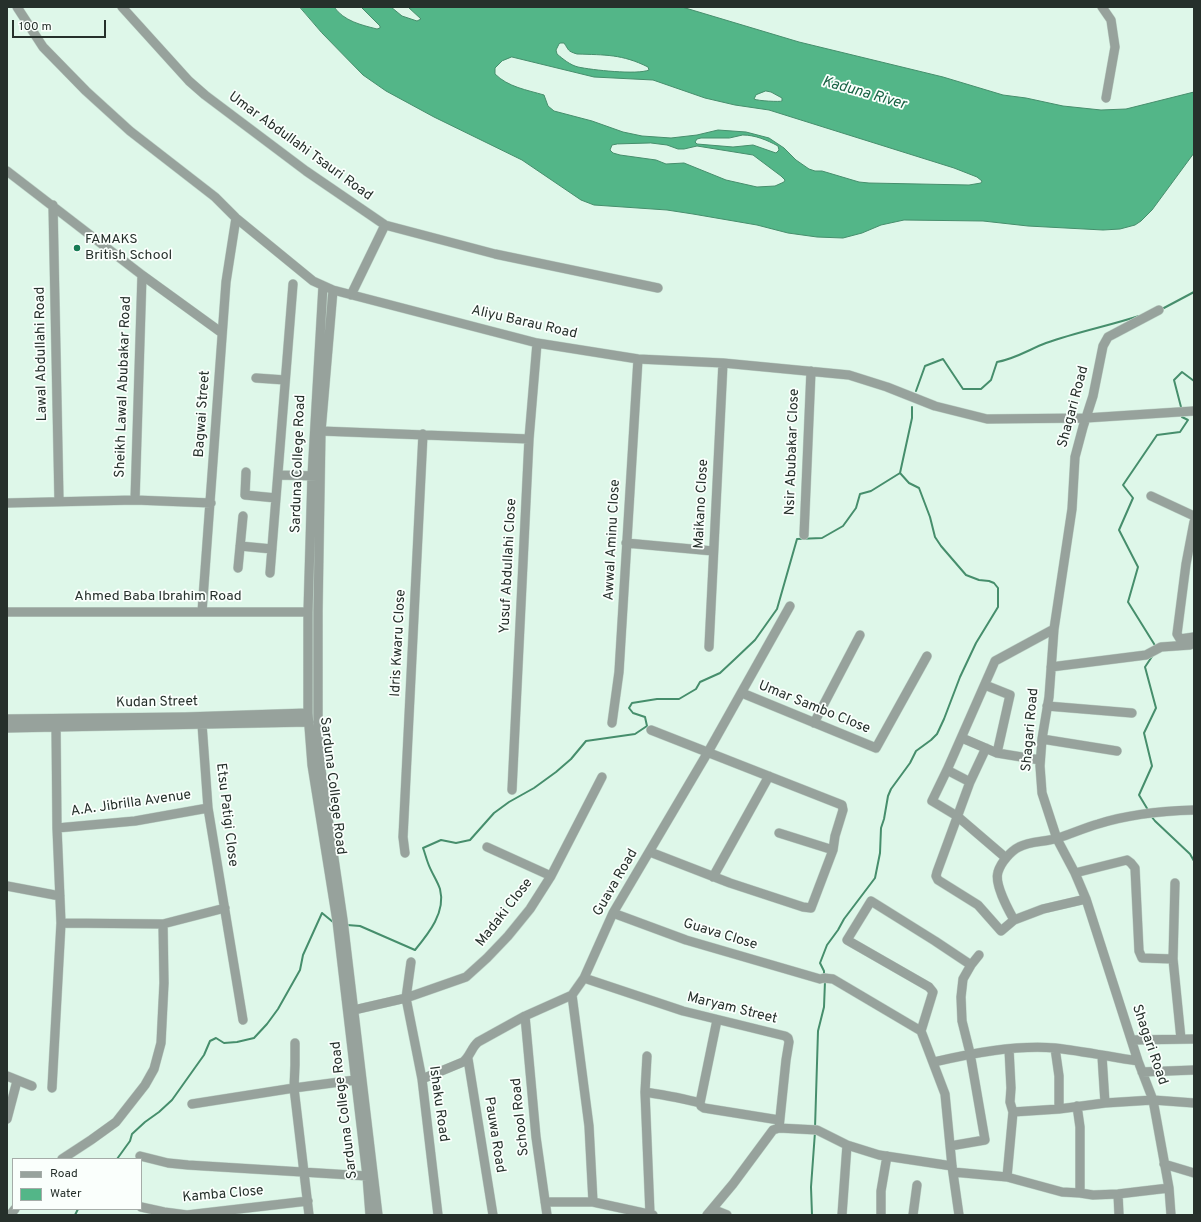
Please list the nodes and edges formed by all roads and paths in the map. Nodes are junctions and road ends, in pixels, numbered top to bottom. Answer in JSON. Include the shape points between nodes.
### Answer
{"nodes":[{"id":1,"x":16,"y":7,"type":"edge"},
{"id":2,"x":122,"y":7,"type":"edge"},
{"id":3,"x":1103,"y":7,"type":"edge"},
{"id":4,"x":1106,"y":98,"type":"dead end"},
{"id":5,"x":7,"y":171,"type":"edge"},
{"id":6,"x":53,"y":205,"type":"junction"},
{"id":7,"x":236,"y":218,"type":"junction"},
{"id":8,"x":385,"y":225,"type":"junction"},
{"id":9,"x":142,"y":275,"type":"junction"},
{"id":10,"x":293,"y":284,"type":"dead end"},
{"id":11,"x":323,"y":286,"type":"junction"},
{"id":12,"x":658,"y":288,"type":"dead end"},
{"id":13,"x":333,"y":290,"type":"junction"},
{"id":14,"x":351,"y":295,"type":"junction"},
{"id":15,"x":1159,"y":310,"type":"dead end"},
{"id":16,"x":222,"y":333,"type":"junction"},
{"id":17,"x":537,"y":343,"type":"junction"},
{"id":18,"x":638,"y":359,"type":"junction"},
{"id":19,"x":723,"y":363,"type":"junction"},
{"id":20,"x":811,"y":371,"type":"junction"},
{"id":21,"x":256,"y":378,"type":"dead end"},
{"id":22,"x":285,"y":380,"type":"junction"},
{"id":23,"x":1194,"y":411,"type":"edge"},
{"id":24,"x":1086,"y":418,"type":"junction"},
{"id":25,"x":321,"y":430,"type":"junction"},
{"id":26,"x":423,"y":434,"type":"junction"},
{"id":27,"x":529,"y":439,"type":"junction"},
{"id":28,"x":246,"y":472,"type":"dead end"},
{"id":29,"x":278,"y":475,"type":"junction"},
{"id":30,"x":316,"y":476,"type":"junction"},
{"id":31,"x":1151,"y":496,"type":"dead end"},
{"id":32,"x":276,"y":498,"type":"junction"},
{"id":33,"x":135,"y":500,"type":"junction"},
{"id":34,"x":59,"y":501,"type":"junction"},
{"id":35,"x":7,"y":503,"type":"edge"},
{"id":36,"x":211,"y":503,"type":"junction"},
{"id":37,"x":243,"y":516,"type":"dead end"},
{"id":38,"x":1194,"y":516,"type":"edge"},
{"id":39,"x":1194,"y":522,"type":"edge"},
{"id":40,"x":804,"y":535,"type":"dead end"},
{"id":41,"x":626,"y":543,"type":"junction"},
{"id":42,"x":240,"y":546,"type":"junction"},
{"id":43,"x":272,"y":548,"type":"junction"},
{"id":44,"x":714,"y":551,"type":"junction"},
{"id":45,"x":238,"y":568,"type":"dead end"},
{"id":46,"x":270,"y":572,"type":"dead end"},
{"id":47,"x":790,"y":606,"type":"dead end"},
{"id":48,"x":7,"y":612,"type":"edge"},
{"id":49,"x":202,"y":612,"type":"junction"},
{"id":50,"x":308,"y":612,"type":"junction"},
{"id":51,"x":1054,"y":628,"type":"junction"},
{"id":52,"x":860,"y":635,"type":"dead end"},
{"id":53,"x":1194,"y":638,"type":"edge"},
{"id":54,"x":1194,"y":644,"type":"edge"},
{"id":55,"x":709,"y":647,"type":"dead end"},
{"id":56,"x":927,"y":656,"type":"dead end"},
{"id":57,"x":1051,"y":667,"type":"junction"},
{"id":58,"x":985,"y":685,"type":"junction"},
{"id":59,"x":742,"y":693,"type":"junction"},
{"id":60,"x":1047,"y":706,"type":"junction"},
{"id":61,"x":1132,"y":713,"type":"dead end"},
{"id":62,"x":309,"y":718,"type":"junction"},
{"id":63,"x":7,"y":719,"type":"edge"},
{"id":64,"x":612,"y":723,"type":"dead end"},
{"id":65,"x":814,"y":723,"type":"junction"},
{"id":66,"x":202,"y":724,"type":"junction"},
{"id":67,"x":56,"y":727,"type":"junction"},
{"id":68,"x":7,"y":728,"type":"edge"},
{"id":69,"x":651,"y":730,"type":"dead end"},
{"id":70,"x":962,"y":736,"type":"junction"},
{"id":71,"x":1042,"y":739,"type":"junction"},
{"id":72,"x":986,"y":748,"type":"junction"},
{"id":73,"x":1117,"y":751,"type":"dead end"},
{"id":74,"x":708,"y":752,"type":"junction"},
{"id":75,"x":997,"y":753,"type":"junction"},
{"id":76,"x":1040,"y":760,"type":"junction"},
{"id":77,"x":947,"y":770,"type":"junction"},
{"id":78,"x":769,"y":776,"type":"junction"},
{"id":79,"x":602,"y":777,"type":"dead end"},
{"id":80,"x":970,"y":782,"type":"junction"},
{"id":81,"x":512,"y":790,"type":"dead end"},
{"id":82,"x":208,"y":808,"type":"junction"},
{"id":83,"x":1194,"y":810,"type":"edge"},
{"id":84,"x":957,"y":816,"type":"junction"},
{"id":85,"x":57,"y":828,"type":"junction"},
{"id":86,"x":779,"y":833,"type":"dead end"},
{"id":87,"x":1057,"y":839,"type":"junction"},
{"id":88,"x":487,"y":846,"type":"dead end"},
{"id":89,"x":833,"y":850,"type":"junction"},
{"id":90,"x":650,"y":852,"type":"junction"},
{"id":91,"x":405,"y":853,"type":"dead end"},
{"id":92,"x":1006,"y":858,"type":"junction"},
{"id":93,"x":1075,"y":874,"type":"junction"},
{"id":94,"x":550,"y":876,"type":"junction"},
{"id":95,"x":713,"y":877,"type":"junction"},
{"id":96,"x":1175,"y":883,"type":"dead end"},
{"id":97,"x":7,"y":886,"type":"edge"},
{"id":98,"x":60,"y":896,"type":"junction"},
{"id":99,"x":1086,"y":899,"type":"junction"},
{"id":100,"x":225,"y":908,"type":"junction"},
{"id":101,"x":613,"y":913,"type":"junction"},
{"id":102,"x":1014,"y":920,"type":"junction"},
{"id":103,"x":340,"y":921,"type":"junction"},
{"id":104,"x":61,"y":923,"type":"junction"},
{"id":105,"x":163,"y":924,"type":"junction"},
{"id":106,"x":341,"y":932,"type":"junction"},
{"id":107,"x":979,"y":956,"type":"dead end"},
{"id":108,"x":1173,"y":959,"type":"junction"},
{"id":109,"x":411,"y":962,"type":"dead end"},
{"id":110,"x":971,"y":965,"type":"junction"},
{"id":111,"x":584,"y":978,"type":"junction"},
{"id":112,"x":572,"y":995,"type":"junction"},
{"id":113,"x":406,"y":998,"type":"junction"},
{"id":114,"x":354,"y":1010,"type":"junction"},
{"id":115,"x":525,"y":1016,"type":"junction"},
{"id":116,"x":243,"y":1020,"type":"dead end"},
{"id":117,"x":717,"y":1020,"type":"junction"},
{"id":118,"x":921,"y":1031,"type":"junction"},
{"id":119,"x":1181,"y":1039,"type":"junction"},
{"id":120,"x":1194,"y":1039,"type":"edge"},
{"id":121,"x":1132,"y":1040,"type":"junction"},
{"id":122,"x":295,"y":1043,"type":"dead end"},
{"id":123,"x":1055,"y":1048,"type":"junction"},
{"id":124,"x":1009,"y":1050,"type":"junction"},
{"id":125,"x":970,"y":1053,"type":"junction"},
{"id":126,"x":647,"y":1056,"type":"dead end"},
{"id":127,"x":1102,"y":1056,"type":"junction"},
{"id":128,"x":468,"y":1058,"type":"junction"},
{"id":129,"x":1138,"y":1061,"type":"junction"},
{"id":130,"x":934,"y":1062,"type":"junction"},
{"id":131,"x":1194,"y":1070,"type":"edge"},
{"id":132,"x":1142,"y":1072,"type":"junction"},
{"id":133,"x":7,"y":1076,"type":"edge"},
{"id":134,"x":422,"y":1079,"type":"junction"},
{"id":135,"x":355,"y":1080,"type":"junction"},
{"id":136,"x":17,"y":1081,"type":"junction"},
{"id":137,"x":32,"y":1086,"type":"dead end"},
{"id":138,"x":52,"y":1088,"type":"dead end"},
{"id":139,"x":294,"y":1088,"type":"junction"},
{"id":140,"x":645,"y":1092,"type":"junction"},
{"id":141,"x":1153,"y":1100,"type":"junction"},
{"id":142,"x":1105,"y":1102,"type":"junction"},
{"id":143,"x":700,"y":1103,"type":"junction"},
{"id":144,"x":1194,"y":1103,"type":"edge"},
{"id":145,"x":192,"y":1104,"type":"dead end"},
{"id":146,"x":1077,"y":1106,"type":"junction"},
{"id":147,"x":1059,"y":1109,"type":"junction"},
{"id":148,"x":1014,"y":1112,"type":"junction"},
{"id":149,"x":7,"y":1119,"type":"edge"},
{"id":150,"x":779,"y":1124,"type":"junction"},
{"id":151,"x":847,"y":1145,"type":"junction"},
{"id":152,"x":950,"y":1146,"type":"junction"},
{"id":153,"x":140,"y":1156,"type":"dead end"},
{"id":154,"x":887,"y":1156,"type":"junction"},
{"id":155,"x":64,"y":1158,"type":"edge"},
{"id":156,"x":1164,"y":1164,"type":"junction"},
{"id":157,"x":952,"y":1169,"type":"junction"},
{"id":158,"x":304,"y":1172,"type":"junction"},
{"id":159,"x":1194,"y":1173,"type":"edge"},
{"id":160,"x":371,"y":1176,"type":"junction"},
{"id":161,"x":1007,"y":1177,"type":"junction"},
{"id":162,"x":917,"y":1185,"type":"dead end"},
{"id":163,"x":1169,"y":1188,"type":"junction"},
{"id":164,"x":1080,"y":1193,"type":"junction"},
{"id":165,"x":1118,"y":1194,"type":"junction"},
{"id":166,"x":308,"y":1201,"type":"junction"},
{"id":167,"x":545,"y":1202,"type":"junction"},
{"id":168,"x":594,"y":1202,"type":"junction"},
{"id":169,"x":142,"y":1207,"type":"edge"},
{"id":170,"x":710,"y":1212,"type":"edge"},
{"id":171,"x":652,"y":1214,"type":"edge"},
{"id":172,"x":309,"y":1215,"type":"edge"},
{"id":173,"x":370,"y":1215,"type":"edge"},
{"id":174,"x":378,"y":1215,"type":"edge"},
{"id":175,"x":438,"y":1215,"type":"edge"},
{"id":176,"x":493,"y":1215,"type":"edge"},
{"id":177,"x":547,"y":1215,"type":"edge"},
{"id":178,"x":727,"y":1215,"type":"edge"},
{"id":179,"x":842,"y":1215,"type":"edge"},
{"id":180,"x":881,"y":1215,"type":"edge"},
{"id":181,"x":913,"y":1215,"type":"edge"},
{"id":182,"x":958,"y":1215,"type":"edge"},
{"id":183,"x":1119,"y":1215,"type":"edge"},
{"id":184,"x":1171,"y":1215,"type":"edge"}],
"edges":[{"from":1,"to":7,"type":"street","name":"Aliyu Barau Road","via":[[43,47],[86,92],[130,131],[215,197]]},
{"from":2,"to":8,"type":"street","name":"Umar Abdullahi Tsauri Road","via":[[205,95]]},
{"from":3,"to":4,"type":"street","via":[[1111,20],[1115,47]]},
{"from":5,"to":6,"type":"street"},
{"from":6,"to":9,"type":"street"},
{"from":6,"to":34,"type":"street","name":"Lawal Abdullahi Road"},
{"from":7,"to":11,"type":"street","name":"Aliyu Barau Road","via":[[313,281]]},
{"from":7,"to":16,"type":"street","name":"Bagwai Street","via":[[226,282]]},
{"from":8,"to":12,"type":"street","name":"Umar Abdullahi Tsauri Road","via":[[495,254]]},
{"from":8,"to":14,"type":"street"},
{"from":9,"to":16,"type":"street"},
{"from":9,"to":33,"type":"street","name":"Sheikh Lawal Abubakar Road"},
{"from":10,"to":22,"type":"street"},
{"from":11,"to":13,"type":"street","name":"Aliyu Barau Road"},
{"from":11,"to":30,"type":"street","name":"Sarduna College Road"},
{"from":13,"to":14,"type":"street","name":"Aliyu Barau Road"},
{"from":13,"to":25,"type":"street","name":"Sarduna College Road"},
{"from":14,"to":17,"type":"street","name":"Aliyu Barau Road"},
{"from":15,"to":24,"type":"street","name":"Shagari Road","via":[[1108,337],[1103,346]]},
{"from":16,"to":36,"type":"street","name":"Bagwai Street"},
{"from":17,"to":18,"type":"street","name":"Aliyu Barau Road"},
{"from":17,"to":27,"type":"street","name":"Yusuf Abdullahi Close"},
{"from":18,"to":19,"type":"street","name":"Aliyu Barau Road"},
{"from":18,"to":41,"type":"street","name":"Awwal Aminu Close"},
{"from":19,"to":20,"type":"street","name":"Aliyu Barau Road"},
{"from":19,"to":44,"type":"street","name":"Maikano Close"},
{"from":20,"to":24,"type":"street","name":"Aliyu Barau Road","via":[[849,375],[935,406],[987,419]]},
{"from":20,"to":40,"type":"street","name":"Nsir Abubakar Close"},
{"from":21,"to":22,"type":"street"},
{"from":22,"to":29,"type":"street"},
{"from":23,"to":24,"type":"street","name":"Aliyu Barau Road"},
{"from":24,"to":51,"type":"street","name":"Shagari Road","via":[[1075,456],[1072,509]]},
{"from":25,"to":26,"type":"street"},
{"from":25,"to":30,"type":"street","name":"Sarduna College Road"},
{"from":26,"to":27,"type":"street"},
{"from":26,"to":91,"type":"street","name":"Idris Kwaru Close"},
{"from":27,"to":81,"type":"street","name":"Yusuf Abdullahi Close"},
{"from":28,"to":32,"type":"street","via":[[245,495]]},
{"from":29,"to":30,"type":"street"},
{"from":29,"to":32,"type":"street"},
{"from":30,"to":50,"type":"street","name":"Sarduna College Road"},
{"from":30,"to":103,"type":"street","name":"Sarduna College Road","via":[[318,727],[320,763]]},
{"from":31,"to":38,"type":"street"},
{"from":32,"to":43,"type":"street"},
{"from":33,"to":34,"type":"street"},
{"from":33,"to":36,"type":"street"},
{"from":34,"to":35,"type":"street"},
{"from":36,"to":49,"type":"street","name":"Bagwai Street"},
{"from":37,"to":42,"type":"street"},
{"from":39,"to":53,"type":"street","via":[[1176,634],[1180,639]]},
{"from":41,"to":44,"type":"street"},
{"from":41,"to":64,"type":"street","name":"Awwal Aminu Close","via":[[619,672]]},
{"from":42,"to":43,"type":"street"},
{"from":42,"to":45,"type":"street"},
{"from":43,"to":46,"type":"street"},
{"from":44,"to":55,"type":"street","name":"Maikano Close"},
{"from":47,"to":59,"type":"street","name":"Guava Road"},
{"from":48,"to":49,"type":"street","name":"Ahmed Baba Ibrahim Road"},
{"from":49,"to":50,"type":"street","name":"Ahmed Baba Ibrahim Road"},
{"from":50,"to":62,"type":"street","name":"Sarduna College Road"},
{"from":51,"to":57,"type":"street","name":"Shagari Road"},
{"from":51,"to":58,"type":"street","via":[[994,660]]},
{"from":52,"to":65,"type":"street"},
{"from":54,"to":57,"type":"street","via":[[1157,650],[1146,655]]},
{"from":56,"to":65,"type":"street","name":"Umar Sambo Close","via":[[876,748]]},
{"from":57,"to":60,"type":"street","name":"Shagari Road"},
{"from":58,"to":70,"type":"street"},
{"from":58,"to":75,"type":"street","via":[[1010,695]]},
{"from":59,"to":65,"type":"street","name":"Umar Sambo Close"},
{"from":59,"to":74,"type":"street","name":"Guava Road"},
{"from":60,"to":61,"type":"street"},
{"from":60,"to":71,"type":"street","name":"Shagari Road"},
{"from":62,"to":63,"type":"street","name":"Kudan Street"},
{"from":62,"to":66,"type":"street"},
{"from":62,"to":103,"type":"street","name":"Sarduna College Road","via":[[312,765]]},
{"from":66,"to":67,"type":"street"},
{"from":66,"to":82,"type":"street","name":"Etsu Patigi Close"},
{"from":67,"to":68,"type":"street"},
{"from":67,"to":85,"type":"street"},
{"from":69,"to":74,"type":"street"},
{"from":70,"to":72,"type":"street"},
{"from":70,"to":77,"type":"street"},
{"from":71,"to":73,"type":"street"},
{"from":71,"to":76,"type":"street","name":"Shagari Road"},
{"from":72,"to":75,"type":"street"},
{"from":72,"to":80,"type":"street"},
{"from":74,"to":78,"type":"street"},
{"from":74,"to":90,"type":"street","name":"Guava Road"},
{"from":75,"to":76,"type":"street"},
{"from":76,"to":87,"type":"street","name":"Shagari Road","via":[[1042,793]]},
{"from":77,"to":80,"type":"street"},
{"from":77,"to":84,"type":"street","via":[[932,802]]},
{"from":78,"to":89,"type":"street","via":[[842,805]]},
{"from":78,"to":95,"type":"street"},
{"from":79,"to":94,"type":"street","name":"Madaki Close"},
{"from":80,"to":84,"type":"street"},
{"from":82,"to":85,"type":"street","name":"A.A. Jibrilla Avenue","via":[[135,821]]},
{"from":82,"to":100,"type":"street","name":"Etsu Patigi Close"},
{"from":83,"to":87,"type":"street","via":[[1144,813],[1099,823]]},
{"from":84,"to":92,"type":"street"},
{"from":84,"to":102,"type":"street","via":[[936,876],[938,880],[978,905],[1001,931]]},
{"from":85,"to":98,"type":"street"},
{"from":86,"to":89,"type":"street"},
{"from":87,"to":92,"type":"street","via":[[1022,845]]},
{"from":87,"to":93,"type":"street","name":"Shagari Road"},
{"from":88,"to":94,"type":"street"},
{"from":89,"to":95,"type":"street","via":[[811,908]]},
{"from":90,"to":95,"type":"street"},
{"from":90,"to":101,"type":"street","name":"Guava Road"},
{"from":92,"to":102,"type":"street","via":[[998,870],[998,881],[1004,901]]},
{"from":93,"to":99,"type":"street","name":"Shagari Road"},
{"from":93,"to":108,"type":"street","via":[[1127,860],[1131,862],[1135,868],[1139,951],[1142,958]]},
{"from":94,"to":113,"type":"street","name":"Madaki Close","via":[[530,909],[508,936],[466,977]]},
{"from":96,"to":108,"type":"street"},
{"from":97,"to":98,"type":"street"},
{"from":98,"to":104,"type":"street"},
{"from":99,"to":102,"type":"street","via":[[1043,909]]},
{"from":99,"to":121,"type":"street","name":"Shagari Road"},
{"from":100,"to":105,"type":"street"},
{"from":100,"to":116,"type":"street","name":"Etsu Patigi Close"},
{"from":101,"to":111,"type":"street","name":"Guava Road"},
{"from":101,"to":118,"type":"street","name":"Guava Close","via":[[686,940],[820,980],[833,979]]},
{"from":103,"to":106,"type":"street","name":"Sarduna College Road"},
{"from":104,"to":105,"type":"street"},
{"from":104,"to":138,"type":"street"},
{"from":105,"to":155,"type":"street","via":[[161,1043],[154,1068],[145,1085],[116,1122]]},
{"from":106,"to":114,"type":"street","name":"Sarduna College Road"},
{"from":106,"to":135,"type":"street","name":"Sarduna College Road"},
{"from":107,"to":110,"type":"street"},
{"from":108,"to":119,"type":"street"},
{"from":109,"to":113,"type":"street","name":"Ishaku Road"},
{"from":110,"to":118,"type":"street","via":[[871,901],[847,940],[933,990]]},
{"from":110,"to":125,"type":"street","via":[[963,979],[961,997],[962,1021]]},
{"from":111,"to":112,"type":"street","name":"Guava Road"},
{"from":111,"to":117,"type":"street","name":"Maryam Street"},
{"from":112,"to":115,"type":"street"},
{"from":112,"to":168,"type":"street","via":[[590,1126]]},
{"from":113,"to":114,"type":"street","name":"Madaki Close"},
{"from":113,"to":134,"type":"street","name":"Ishaku Road"},
{"from":114,"to":160,"type":"street","name":"Sarduna College Road"},
{"from":115,"to":128,"type":"street","via":[[478,1042],[473,1046]]},
{"from":115,"to":167,"type":"street","name":"School Road"},
{"from":117,"to":143,"type":"street"},
{"from":117,"to":150,"type":"street","name":"Maryam Street","via":[[788,1038]]},
{"from":118,"to":130,"type":"street"},
{"from":119,"to":120,"type":"street"},
{"from":119,"to":121,"type":"street"},
{"from":121,"to":129,"type":"street","name":"Shagari Road"},
{"from":122,"to":139,"type":"street"},
{"from":123,"to":124,"type":"street"},
{"from":123,"to":127,"type":"street"},
{"from":123,"to":147,"type":"street","via":[[1059,1076]]},
{"from":124,"to":125,"type":"street"},
{"from":124,"to":148,"type":"street","via":[[1010,1102]]},
{"from":125,"to":130,"type":"street"},
{"from":125,"to":152,"type":"street","via":[[985,1140]]},
{"from":126,"to":140,"type":"street"},
{"from":127,"to":129,"type":"street"},
{"from":127,"to":142,"type":"street"},
{"from":128,"to":134,"type":"street"},
{"from":128,"to":176,"type":"street","name":"Pauwa Road"},
{"from":129,"to":132,"type":"street","name":"Shagari Road"},
{"from":130,"to":152,"type":"street","via":[[946,1094]]},
{"from":131,"to":132,"type":"street"},
{"from":132,"to":141,"type":"street","name":"Shagari Road"},
{"from":133,"to":136,"type":"street"},
{"from":134,"to":175,"type":"street","name":"Ishaku Road"},
{"from":135,"to":139,"type":"street"},
{"from":135,"to":160,"type":"street","name":"Sarduna College Road"},
{"from":136,"to":137,"type":"street"},
{"from":136,"to":149,"type":"street"},
{"from":139,"to":145,"type":"street"},
{"from":139,"to":158,"type":"street"},
{"from":140,"to":143,"type":"street"},
{"from":140,"to":171,"type":"street"},
{"from":141,"to":142,"type":"street"},
{"from":141,"to":144,"type":"street"},
{"from":141,"to":156,"type":"street","name":"Shagari Road"},
{"from":142,"to":146,"type":"street"},
{"from":143,"to":150,"type":"street","via":[[704,1108]]},
{"from":146,"to":147,"type":"street"},
{"from":146,"to":164,"type":"street","via":[[1080,1127]]},
{"from":147,"to":148,"type":"street"},
{"from":148,"to":161,"type":"street"},
{"from":150,"to":151,"type":"street","via":[[814,1129]]},
{"from":150,"to":170,"type":"street"},
{"from":151,"to":154,"type":"street"},
{"from":151,"to":179,"type":"street"},
{"from":152,"to":157,"type":"street"},
{"from":153,"to":158,"type":"street","via":[[188,1165]]},
{"from":154,"to":157,"type":"street"},
{"from":154,"to":180,"type":"street"},
{"from":156,"to":159,"type":"street"},
{"from":156,"to":163,"type":"street","name":"Shagari Road"},
{"from":157,"to":161,"type":"street"},
{"from":157,"to":182,"type":"street"},
{"from":158,"to":160,"type":"street"},
{"from":158,"to":166,"type":"street"},
{"from":160,"to":173,"type":"street","name":"Sarduna College Road"},
{"from":160,"to":174,"type":"street","name":"Sarduna College Road"},
{"from":161,"to":164,"type":"street","via":[[1062,1192]]},
{"from":162,"to":181,"type":"street"},
{"from":163,"to":165,"type":"street"},
{"from":163,"to":184,"type":"street","name":"Shagari Road"},
{"from":164,"to":165,"type":"street"},
{"from":165,"to":183,"type":"street"},
{"from":166,"to":169,"type":"street","name":"Kamba Close","via":[[187,1214]]},
{"from":166,"to":172,"type":"street"},
{"from":167,"to":168,"type":"street"},
{"from":167,"to":177,"type":"street","name":"School Road"},
{"from":168,"to":171,"type":"street"},
{"from":170,"to":178,"type":"street"}]}
